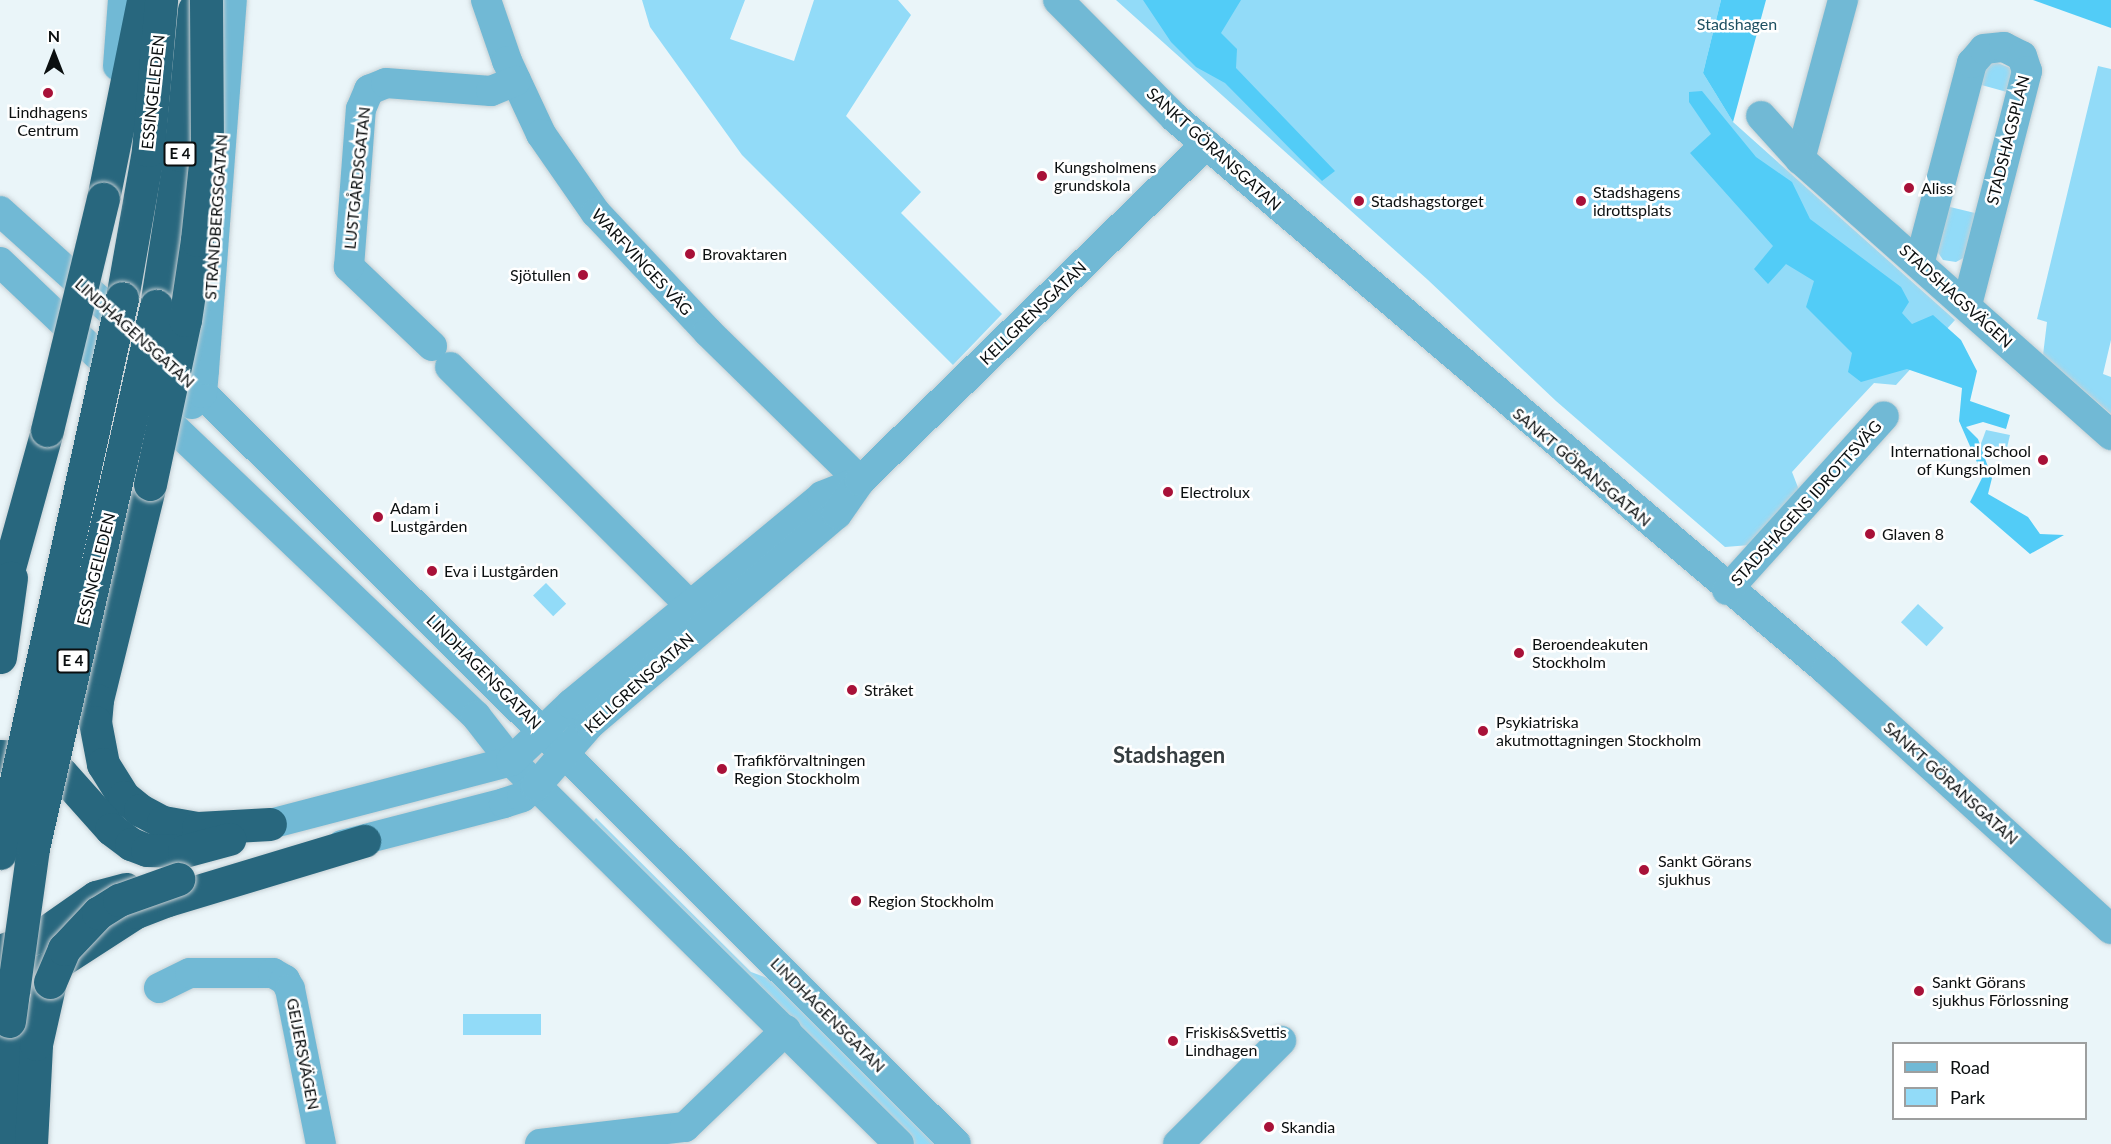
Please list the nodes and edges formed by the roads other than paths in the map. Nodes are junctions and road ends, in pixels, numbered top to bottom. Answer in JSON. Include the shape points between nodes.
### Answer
{"nodes":[{"id":1,"x":123,"y":0,"type":"edge"},
{"id":2,"x":143,"y":0,"type":"edge"},
{"id":3,"x":161,"y":0,"type":"edge"},
{"id":4,"x":195,"y":0,"type":"edge"},
{"id":5,"x":206,"y":0,"type":"edge"},
{"id":6,"x":232,"y":0,"type":"edge"},
{"id":7,"x":486,"y":0,"type":"edge"},
{"id":8,"x":1058,"y":0,"type":"edge"},
{"id":9,"x":1843,"y":0,"type":"edge"},
{"id":10,"x":516,"y":81,"type":"junction"},
{"id":11,"x":1761,"y":116,"type":"dead end"},
{"id":12,"x":1206,"y":144,"type":"junction"},
{"id":13,"x":1800,"y":159,"type":"junction"},
{"id":14,"x":0,"y":211,"type":"edge"},
{"id":15,"x":1920,"y":261,"type":"junction"},
{"id":16,"x":0,"y":262,"type":"edge"},
{"id":17,"x":57,"y":263,"type":"junction"},
{"id":18,"x":33,"y":294,"type":"junction"},
{"id":19,"x":1966,"y":304,"type":"junction"},
{"id":20,"x":202,"y":393,"type":"junction"},
{"id":21,"x":1884,"y":416,"type":"dead end"},
{"id":22,"x":174,"y":424,"type":"junction"},
{"id":23,"x":2111,"y":435,"type":"edge"},
{"id":24,"x":860,"y":481,"type":"junction"},
{"id":25,"x":13,"y":562,"type":"junction"},
{"id":26,"x":392,"y":580,"type":"junction"},
{"id":27,"x":1727,"y":590,"type":"junction"},
{"id":28,"x":0,"y":600,"type":"edge"},
{"id":29,"x":689,"y":604,"type":"junction"},
{"id":30,"x":361,"y":606,"type":"junction"},
{"id":31,"x":0,"y":657,"type":"edge"},
{"id":32,"x":543,"y":731,"type":"junction"},
{"id":33,"x":567,"y":754,"type":"junction"},
{"id":34,"x":0,"y":756,"type":"edge"},
{"id":35,"x":511,"y":760,"type":"junction"},
{"id":36,"x":536,"y":786,"type":"junction"},
{"id":37,"x":270,"y":824,"type":"joint"},
{"id":38,"x":364,"y":841,"type":"junction"},
{"id":39,"x":169,"y":851,"type":"junction"},
{"id":40,"x":0,"y":853,"type":"edge"},
{"id":41,"x":284,"y":856,"type":"joint"},
{"id":42,"x":2111,"y":929,"type":"edge"},
{"id":43,"x":0,"y":951,"type":"edge"},
{"id":44,"x":0,"y":980,"type":"edge"},
{"id":45,"x":159,"y":988,"type":"dead end"},
{"id":46,"x":786,"y":1030,"type":"junction"},
{"id":47,"x":1281,"y":1041,"type":"dead end"},
{"id":48,"x":0,"y":1139,"type":"edge"},
{"id":49,"x":31,"y":1144,"type":"edge"},
{"id":50,"x":321,"y":1144,"type":"edge"},
{"id":51,"x":540,"y":1144,"type":"edge"},
{"id":52,"x":899,"y":1144,"type":"edge"},
{"id":53,"x":956,"y":1144,"type":"edge"},
{"id":54,"x":1178,"y":1144,"type":"edge"}],
"edges":[{"from":1,"to":17,"type":"street","via":[[112,141],[102,196],[72,249]]},
{"from":2,"to":25,"type":"highway","bridge":true,"via":[[103,199]]},
{"from":3,"to":40,"type":"highway","name":"ESSINGELEDEN","number":"E 4","bridge":true,"via":[[157,68],[137,222]]},
{"from":4,"to":48,"type":"highway","name":"ESSINGELEDEN","number":"E 4","bridge":true,"via":[[165,263],[35,837],[9,1021]]},
{"from":5,"to":39,"type":"highway","bridge":true,"via":[[207,145],[185,320],[95,722],[103,764],[112,783],[140,810]]},
{"from":6,"to":20,"type":"street","name":"STRANDBERGSGATAN"},
{"from":7,"to":10,"type":"street","name":"WARFVINGES VÄG"},
{"from":8,"to":12,"type":"street","name":"SANKT GÖRANSGATAN"},
{"from":9,"to":13,"type":"street"},
{"from":10,"to":24,"type":"street","name":"WARFVINGES VÄG","via":[[560,164],[610,231]]},
{"from":10,"to":29,"type":"street","name":"LUSTGÅRDSGATAN","via":[[491,91],[386,83],[369,90],[361,109],[349,267]]},
{"from":11,"to":13,"type":"street","name":"STADSHAGSVÄGEN"},
{"from":12,"to":24,"type":"street","name":"KELLGRENSGATAN"},
{"from":12,"to":27,"type":"street","name":"SANKT GÖRANSGATAN"},
{"from":13,"to":15,"type":"street","name":"STADSHAGSVÄGEN"},
{"from":14,"to":17,"type":"street","name":"LINDHAGENSGATAN"},
{"from":15,"to":19,"type":"street","name":"STADSHAGSVÄGEN"},
{"from":15,"to":19,"type":"street","name":"STADSHAGSPLAN","via":[[1972,63],[1984,49],[2004,47],[2022,56],[2027,71]]},
{"from":16,"to":18,"type":"street"},
{"from":17,"to":18,"type":"street"},
{"from":17,"to":20,"type":"street","name":"LINDHAGENSGATAN"},
{"from":18,"to":22,"type":"street"},
{"from":19,"to":23,"type":"street","name":"STADSHAGSVÄGEN"},
{"from":20,"to":22,"type":"street"},
{"from":20,"to":26,"type":"street","name":"LINDHAGENSGATAN"},
{"from":21,"to":27,"type":"street","name":"STADSHAGENS IDROTTSVÄG"},
{"from":22,"to":30,"type":"street"},
{"from":24,"to":29,"type":"street","name":"KELLGRENSGATAN","via":[[822,496],[764,548]]},
{"from":24,"to":33,"type":"street","name":"KELLGRENSGATAN","via":[[837,514],[590,724]]},
{"from":25,"to":28,"type":"highway"},
{"from":25,"to":31,"type":"highway"},
{"from":26,"to":30,"type":"street"},
{"from":26,"to":32,"type":"street","name":"LINDHAGENSGATAN"},
{"from":27,"to":42,"type":"street","name":"SANKT GÖRANSGATAN","via":[[1826,670]]},
{"from":29,"to":32,"type":"street","name":"KELLGRENSGATAN"},
{"from":30,"to":35,"type":"street","via":[[476,716]]},
{"from":32,"to":33,"type":"street","name":"LINDHAGENSGATAN"},
{"from":32,"to":35,"type":"street","name":"KELLGRENSGATAN"},
{"from":33,"to":36,"type":"street","name":"KELLGRENSGATAN"},
{"from":33,"to":53,"type":"street","name":"LINDHAGENSGATAN"},
{"from":34,"to":39,"type":"highway","bridge":true,"via":[[42,762],[61,773],[111,829],[131,844]]},
{"from":35,"to":36,"type":"street"},
{"from":35,"to":37,"type":"street","name":"KELLGRENSGATAN"},
{"from":36,"to":38,"type":"street","name":"KELLGRENSGATAN","via":[[522,797],[504,803]]},
{"from":36,"to":46,"type":"street"},
{"from":37,"to":39,"type":"highway","via":[[198,828]]},
{"from":38,"to":41,"type":"street","name":"KELLGRENSGATAN"},
{"from":38,"to":44,"type":"highway","via":[[136,912],[54,965],[25,978]]},
{"from":39,"to":41,"type":"highway"},
{"from":39,"to":43,"type":"highway","bridge":true,"via":[[40,936]]},
{"from":39,"to":49,"type":"highway","bridge":true,"via":[[119,900],[98,913],[64,949],[50,982],[36,1044]]},
{"from":45,"to":50,"type":"street","name":"GEIJERSVÄGEN","via":[[190,973],[273,973],[290,989]]},
{"from":46,"to":51,"type":"street","via":[[685,1127]]},
{"from":46,"to":52,"type":"street"},
{"from":47,"to":54,"type":"street"}]}
